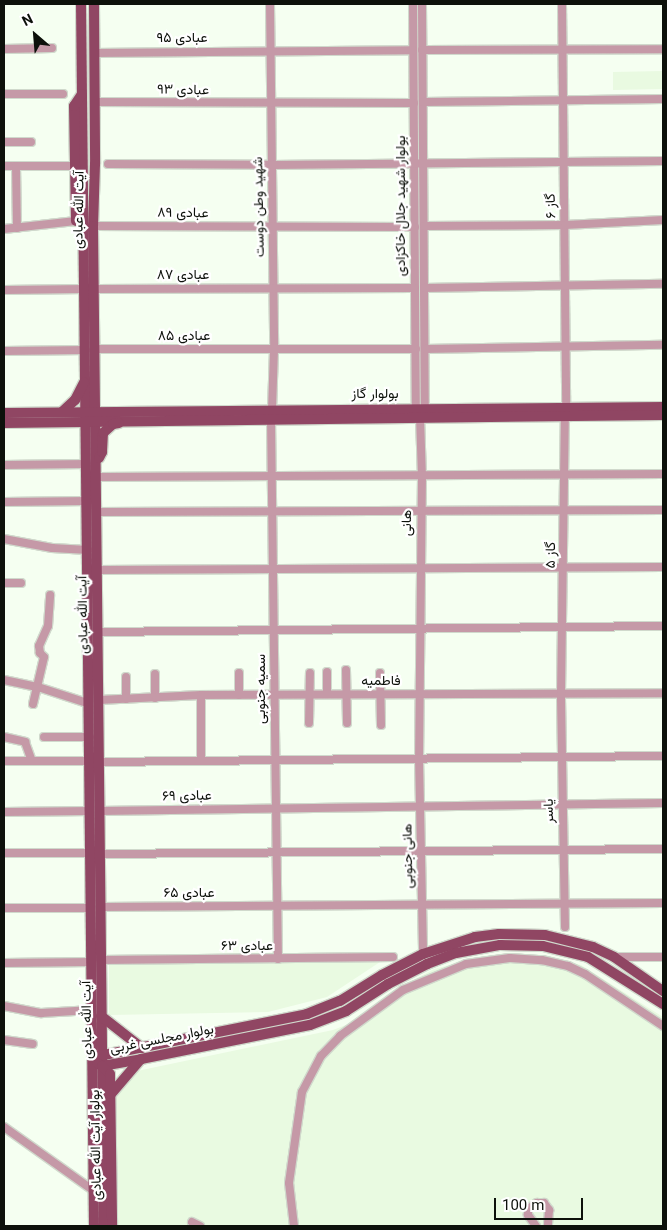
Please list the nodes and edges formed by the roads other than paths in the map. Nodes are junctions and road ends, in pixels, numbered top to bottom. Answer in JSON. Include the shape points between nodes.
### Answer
{"nodes":[{"id":1,"x":81,"y":4,"type":"edge"},
{"id":2,"x":94,"y":4,"type":"edge"},
{"id":3,"x":270,"y":4,"type":"edge"},
{"id":4,"x":413,"y":4,"type":"edge"},
{"id":5,"x":422,"y":4,"type":"edge"},
{"id":6,"x":562,"y":4,"type":"edge"},
{"id":7,"x":52,"y":48,"type":"dead end"},
{"id":8,"x":4,"y":49,"type":"edge"},
{"id":9,"x":563,"y":49,"type":"junction"},
{"id":10,"x":663,"y":49,"type":"edge"},
{"id":11,"x":413,"y":50,"type":"junction"},
{"id":12,"x":422,"y":50,"type":"junction"},
{"id":13,"x":271,"y":51,"type":"junction"},
{"id":14,"x":94,"y":53,"type":"junction"},
{"id":15,"x":4,"y":94,"type":"edge"},
{"id":16,"x":63,"y":94,"type":"dead end"},
{"id":17,"x":563,"y":99,"type":"junction"},
{"id":18,"x":663,"y":99,"type":"edge"},
{"id":19,"x":94,"y":102,"type":"junction"},
{"id":20,"x":423,"y":102,"type":"junction"},
{"id":21,"x":414,"y":103,"type":"junction"},
{"id":22,"x":271,"y":104,"type":"junction"},
{"id":23,"x":4,"y":142,"type":"edge"},
{"id":24,"x":31,"y":142,"type":"dead end"},
{"id":25,"x":663,"y":161,"type":"edge"},
{"id":26,"x":564,"y":163,"type":"junction"},
{"id":27,"x":95,"y":164,"type":"junction"},
{"id":28,"x":108,"y":164,"type":"dead end"},
{"id":29,"x":414,"y":164,"type":"junction"},
{"id":30,"x":423,"y":164,"type":"junction"},
{"id":31,"x":79,"y":165,"type":"junction"},
{"id":32,"x":4,"y":166,"type":"edge"},
{"id":33,"x":16,"y":166,"type":"junction"},
{"id":34,"x":272,"y":166,"type":"junction"},
{"id":35,"x":76,"y":190,"type":"junction"},
{"id":36,"x":83,"y":200,"type":"junction"},
{"id":37,"x":83,"y":211,"type":"junction"},
{"id":38,"x":663,"y":220,"type":"edge"},
{"id":39,"x":76,"y":222,"type":"junction"},
{"id":40,"x":565,"y":225,"type":"junction"},
{"id":41,"x":93,"y":226,"type":"junction"},
{"id":42,"x":424,"y":226,"type":"junction"},
{"id":43,"x":415,"y":227,"type":"junction"},
{"id":44,"x":4,"y":228,"type":"edge"},
{"id":45,"x":17,"y":228,"type":"junction"},
{"id":46,"x":273,"y":228,"type":"junction"},
{"id":47,"x":663,"y":284,"type":"edge"},
{"id":48,"x":566,"y":287,"type":"junction"},
{"id":49,"x":415,"y":288,"type":"junction"},
{"id":50,"x":424,"y":288,"type":"junction"},
{"id":51,"x":89,"y":289,"type":"junction"},
{"id":52,"x":273,"y":289,"type":"junction"},
{"id":53,"x":4,"y":290,"type":"edge"},
{"id":54,"x":663,"y":345,"type":"edge"},
{"id":55,"x":566,"y":348,"type":"junction"},
{"id":56,"x":416,"y":349,"type":"junction"},
{"id":57,"x":425,"y":349,"type":"junction"},
{"id":58,"x":4,"y":350,"type":"edge"},
{"id":59,"x":90,"y":350,"type":"junction"},
{"id":60,"x":274,"y":350,"type":"junction"},
{"id":61,"x":86,"y":377,"type":"junction"},
{"id":62,"x":663,"y":407,"type":"edge"},
{"id":63,"x":62,"y":412,"type":"junction"},
{"id":64,"x":421,"y":412,"type":"junction"},
{"id":65,"x":566,"y":412,"type":"junction"},
{"id":66,"x":4,"y":413,"type":"edge"},
{"id":67,"x":272,"y":414,"type":"junction"},
{"id":68,"x":663,"y":415,"type":"edge"},
{"id":69,"x":91,"y":416,"type":"junction"},
{"id":70,"x":132,"y":420,"type":"junction"},
{"id":71,"x":4,"y":423,"type":"edge"},
{"id":72,"x":92,"y":464,"type":"junction"},
{"id":73,"x":4,"y":465,"type":"edge"},
{"id":74,"x":663,"y":474,"type":"edge"},
{"id":75,"x":565,"y":475,"type":"junction"},
{"id":76,"x":272,"y":476,"type":"junction"},
{"id":77,"x":422,"y":476,"type":"junction"},
{"id":78,"x":96,"y":477,"type":"junction"},
{"id":79,"x":88,"y":501,"type":"junction"},
{"id":80,"x":4,"y":502,"type":"edge"},
{"id":81,"x":565,"y":510,"type":"junction"},
{"id":82,"x":663,"y":510,"type":"edge"},
{"id":83,"x":272,"y":511,"type":"junction"},
{"id":84,"x":421,"y":511,"type":"junction"},
{"id":85,"x":97,"y":512,"type":"junction"},
{"id":86,"x":4,"y":539,"type":"edge"},
{"id":87,"x":88,"y":550,"type":"junction"},
{"id":88,"x":663,"y":567,"type":"edge"},
{"id":89,"x":420,"y":568,"type":"junction"},
{"id":90,"x":564,"y":568,"type":"junction"},
{"id":91,"x":273,"y":569,"type":"junction"},
{"id":92,"x":98,"y":570,"type":"junction"},
{"id":93,"x":4,"y":583,"type":"edge"},
{"id":94,"x":21,"y":583,"type":"dead end"},
{"id":95,"x":50,"y":595,"type":"dead end"},
{"id":96,"x":663,"y":626,"type":"edge"},
{"id":97,"x":563,"y":627,"type":"junction"},
{"id":98,"x":419,"y":628,"type":"junction"},
{"id":99,"x":274,"y":630,"type":"junction"},
{"id":100,"x":98,"y":632,"type":"junction"},
{"id":101,"x":346,"y":670,"type":"dead end"},
{"id":102,"x":327,"y":672,"type":"dead end"},
{"id":103,"x":239,"y":673,"type":"dead end"},
{"id":104,"x":310,"y":673,"type":"dead end"},
{"id":105,"x":380,"y":673,"type":"dead end"},
{"id":106,"x":155,"y":674,"type":"dead end"},
{"id":107,"x":126,"y":677,"type":"dead end"},
{"id":108,"x":4,"y":680,"type":"edge"},
{"id":109,"x":38,"y":687,"type":"junction"},
{"id":110,"x":663,"y":693,"type":"edge"},
{"id":111,"x":276,"y":694,"type":"junction"},
{"id":112,"x":310,"y":694,"type":"junction"},
{"id":113,"x":327,"y":694,"type":"junction"},
{"id":114,"x":346,"y":694,"type":"junction"},
{"id":115,"x":380,"y":694,"type":"junction"},
{"id":116,"x":420,"y":694,"type":"junction"},
{"id":117,"x":561,"y":694,"type":"junction"},
{"id":118,"x":201,"y":695,"type":"junction"},
{"id":119,"x":239,"y":695,"type":"junction"},
{"id":120,"x":155,"y":698,"type":"junction"},
{"id":121,"x":126,"y":699,"type":"junction"},
{"id":122,"x":99,"y":700,"type":"junction"},
{"id":123,"x":84,"y":702,"type":"dead end"},
{"id":124,"x":33,"y":704,"type":"dead end"},
{"id":125,"x":309,"y":723,"type":"dead end"},
{"id":126,"x":346,"y":723,"type":"dead end"},
{"id":127,"x":381,"y":725,"type":"dead end"},
{"id":128,"x":90,"y":736,"type":"junction"},
{"id":129,"x":4,"y":737,"type":"edge"},
{"id":130,"x":44,"y":737,"type":"dead end"},
{"id":131,"x":663,"y":756,"type":"edge"},
{"id":132,"x":562,"y":757,"type":"junction"},
{"id":133,"x":420,"y":758,"type":"junction"},
{"id":134,"x":201,"y":760,"type":"junction"},
{"id":135,"x":275,"y":760,"type":"junction"},
{"id":136,"x":4,"y":761,"type":"edge"},
{"id":137,"x":32,"y":761,"type":"junction"},
{"id":138,"x":94,"y":761,"type":"junction"},
{"id":139,"x":663,"y":803,"type":"edge"},
{"id":140,"x":563,"y":804,"type":"junction"},
{"id":141,"x":420,"y":806,"type":"junction"},
{"id":142,"x":276,"y":808,"type":"junction"},
{"id":143,"x":95,"y":811,"type":"junction"},
{"id":144,"x":4,"y":812,"type":"edge"},
{"id":145,"x":663,"y":849,"type":"edge"},
{"id":146,"x":564,"y":850,"type":"junction"},
{"id":147,"x":421,"y":851,"type":"junction"},
{"id":148,"x":95,"y":853,"type":"junction"},
{"id":149,"x":276,"y":853,"type":"junction"},
{"id":150,"x":4,"y":854,"type":"edge"},
{"id":151,"x":565,"y":903,"type":"junction"},
{"id":152,"x":663,"y":903,"type":"edge"},
{"id":153,"x":422,"y":905,"type":"junction"},
{"id":154,"x":277,"y":906,"type":"junction"},
{"id":155,"x":96,"y":907,"type":"junction"},
{"id":156,"x":4,"y":908,"type":"edge"},
{"id":157,"x":565,"y":927,"type":"dead end"},
{"id":158,"x":423,"y":954,"type":"junction"},
{"id":159,"x":393,"y":957,"type":"dead end"},
{"id":160,"x":663,"y":957,"type":"edge"},
{"id":161,"x":614,"y":958,"type":"junction"},
{"id":162,"x":278,"y":959,"type":"junction"},
{"id":163,"x":96,"y":961,"type":"junction"},
{"id":164,"x":4,"y":963,"type":"edge"},
{"id":165,"x":663,"y":990,"type":"edge"},
{"id":166,"x":663,"y":1004,"type":"edge"},
{"id":167,"x":4,"y":1006,"type":"edge"},
{"id":168,"x":96,"y":1013,"type":"junction"},
{"id":169,"x":663,"y":1026,"type":"edge"},
{"id":170,"x":5,"y":1036,"type":"edge"},
{"id":171,"x":32,"y":1044,"type":"dead end"},
{"id":172,"x":142,"y":1048,"type":"junction"},
{"id":173,"x":103,"y":1054,"type":"junction"},
{"id":174,"x":141,"y":1059,"type":"junction"},
{"id":175,"x":92,"y":1060,"type":"junction"},
{"id":176,"x":102,"y":1066,"type":"junction"},
{"id":177,"x":110,"y":1094,"type":"junction"},
{"id":178,"x":4,"y":1127,"type":"edge"},
{"id":179,"x":94,"y":1192,"type":"junction"},
{"id":180,"x":94,"y":1226,"type":"edge"},
{"id":181,"x":104,"y":1226,"type":"edge"},
{"id":182,"x":112,"y":1226,"type":"edge"},
{"id":183,"x":294,"y":1226,"type":"edge"},
{"id":184,"x":536,"y":1226,"type":"edge"},
{"id":185,"x":548,"y":1226,"type":"edge"}],
"edges":[{"from":1,"to":31,"type":"main road","name":"آیت الله عبادی"},
{"from":2,"to":14,"type":"main road","name":"آیت الله عبادی"},
{"from":3,"to":13,"type":"street","name":"شهید وطن دوست"},
{"from":4,"to":11,"type":"street","name":"بولوار شهید جلال خاکزادی"},
{"from":5,"to":12,"type":"street"},
{"from":6,"to":9,"type":"street","name":"گاز ۶"},
{"from":7,"to":8,"type":"street"},
{"from":9,"to":10,"type":"street"},
{"from":9,"to":12,"type":"street"},
{"from":9,"to":17,"type":"street","name":"گاز ۶"},
{"from":11,"to":13,"type":"street","name":"عبادی ۹۵"},
{"from":11,"to":21,"type":"street","name":"بولوار شهید جلال خاکزادی"},
{"from":12,"to":20,"type":"street"},
{"from":13,"to":14,"type":"street","name":"عبادی ۹۵"},
{"from":13,"to":22,"type":"street","name":"شهید وطن دوست"},
{"from":14,"to":19,"type":"main road","name":"آیت الله عبادی"},
{"from":15,"to":16,"type":"street"},
{"from":17,"to":18,"type":"street"},
{"from":17,"to":20,"type":"street"},
{"from":17,"to":26,"type":"street","name":"گاز ۶"},
{"from":19,"to":22,"type":"street","name":"عبادی ۹۳"},
{"from":19,"to":27,"type":"main road","name":"آیت الله عبادی"},
{"from":20,"to":30,"type":"street"},
{"from":21,"to":22,"type":"street","name":"عبادی ۹۳"},
{"from":21,"to":29,"type":"street","name":"بولوار شهید جلال خاکزادی"},
{"from":22,"to":34,"type":"street","name":"شهید وطن دوست"},
{"from":23,"to":24,"type":"street"},
{"from":25,"to":26,"type":"street"},
{"from":26,"to":30,"type":"street"},
{"from":26,"to":40,"type":"street","name":"گاز ۶"},
{"from":27,"to":31,"type":"main road"},
{"from":27,"to":41,"type":"main road","name":"آیت الله عبادی"},
{"from":28,"to":34,"type":"street"},
{"from":29,"to":30,"type":"street"},
{"from":29,"to":34,"type":"street"},
{"from":29,"to":43,"type":"street","name":"بولوار شهید جلال خاکزادی"},
{"from":30,"to":42,"type":"street"},
{"from":31,"to":33,"type":"street"},
{"from":31,"to":35,"type":"main road"},
{"from":31,"to":36,"type":"main road","name":"آیت الله عبادی"},
{"from":32,"to":33,"type":"street"},
{"from":33,"to":45,"type":"street"},
{"from":34,"to":46,"type":"street","name":"شهید وطن دوست"},
{"from":35,"to":36,"type":"main road"},
{"from":35,"to":39,"type":"main road"},
{"from":36,"to":37,"type":"main road","name":"آیت الله عبادی"},
{"from":37,"to":39,"type":"street"},
{"from":37,"to":51,"type":"main road","name":"آیت الله عبادی"},
{"from":38,"to":40,"type":"street"},
{"from":39,"to":45,"type":"street"},
{"from":40,"to":42,"type":"street"},
{"from":40,"to":48,"type":"street","name":"گاز ۶"},
{"from":41,"to":46,"type":"street","name":"عبادی ۸۹"},
{"from":41,"to":51,"type":"main road","name":"آیت الله عبادی"},
{"from":42,"to":50,"type":"street"},
{"from":43,"to":46,"type":"street","name":"عبادی ۸۹"},
{"from":43,"to":49,"type":"street","name":"بولوار شهید جلال خاکزادی"},
{"from":44,"to":45,"type":"street"},
{"from":46,"to":52,"type":"street","name":"شهید وطن دوست"},
{"from":47,"to":48,"type":"street"},
{"from":48,"to":50,"type":"street"},
{"from":48,"to":55,"type":"street","name":"گاز ۶"},
{"from":49,"to":52,"type":"street","name":"عبادی ۸۷"},
{"from":49,"to":56,"type":"street","name":"بولوار شهید جلال خاکزادی"},
{"from":50,"to":57,"type":"street"},
{"from":51,"to":52,"type":"street","name":"عبادی ۸۷"},
{"from":51,"to":53,"type":"street","name":"عبادی ۸۷"},
{"from":51,"to":59,"type":"main road","name":"آیت الله عبادی"},
{"from":52,"to":60,"type":"street","name":"شهید وطن دوست"},
{"from":54,"to":55,"type":"street"},
{"from":55,"to":57,"type":"street"},
{"from":55,"to":65,"type":"street","name":"گاز ۶"},
{"from":56,"to":60,"type":"street","name":"عبادی ۸۵"},
{"from":56,"to":64,"type":"street","name":"بولوار شهید جلال خاکزادی"},
{"from":57,"to":64,"type":"street"},
{"from":58,"to":59,"type":"street","name":"عبادی ۸۵"},
{"from":59,"to":60,"type":"street","name":"عبادی ۸۵"},
{"from":59,"to":61,"type":"main road","name":"آیت الله عبادی"},
{"from":59,"to":69,"type":"main road","name":"آیت الله عبادی"},
{"from":60,"to":67,"type":"street","name":"شهید وطن دوست"},
{"from":61,"to":63,"type":"main road","via":[[75,400]]},
{"from":61,"to":69,"type":"main road","name":"آیت الله عبادی"},
{"from":62,"to":65,"type":"main road","name":"بولوار گاز"},
{"from":63,"to":66,"type":"main road"},
{"from":63,"to":69,"type":"main road"},
{"from":64,"to":65,"type":"main road","name":"بولوار گاز"},
{"from":64,"to":67,"type":"main road","name":"بولوار گاز"},
{"from":64,"to":77,"type":"street","name":"هانی"},
{"from":65,"to":68,"type":"main road","name":"بولوار گاز"},
{"from":65,"to":75,"type":"street","name":"گاز ۵"},
{"from":67,"to":69,"type":"main road","name":"بولوار گاز"},
{"from":67,"to":70,"type":"main road","name":"بولوار گاز"},
{"from":67,"to":76,"type":"street","name":"سمیه جنوبی"},
{"from":69,"to":70,"type":"main road","name":"بولوار گاز"},
{"from":69,"to":71,"type":"main road"},
{"from":69,"to":72,"type":"main road","name":"آیت الله عبادی"},
{"from":70,"to":72,"type":"main road","via":[[106,429],[102,452]]},
{"from":72,"to":73,"type":"street"},
{"from":72,"to":78,"type":"main road","name":"آیت الله عبادی"},
{"from":72,"to":79,"type":"main road","name":"آیت الله عبادی"},
{"from":74,"to":75,"type":"street"},
{"from":75,"to":77,"type":"street"},
{"from":75,"to":81,"type":"street","name":"گاز ۵"},
{"from":76,"to":77,"type":"street"},
{"from":76,"to":78,"type":"street"},
{"from":76,"to":83,"type":"street","name":"سمیه جنوبی"},
{"from":77,"to":84,"type":"street","name":"هانی"},
{"from":78,"to":85,"type":"main road","name":"آیت الله عبادی"},
{"from":79,"to":80,"type":"street"},
{"from":79,"to":87,"type":"main road","name":"آیت الله عبادی"},
{"from":81,"to":82,"type":"street"},
{"from":81,"to":84,"type":"street"},
{"from":81,"to":90,"type":"street","name":"گاز ۵"},
{"from":83,"to":84,"type":"street"},
{"from":83,"to":85,"type":"street"},
{"from":83,"to":91,"type":"street","name":"سمیه جنوبی"},
{"from":84,"to":89,"type":"street","name":"هانی"},
{"from":85,"to":92,"type":"main road","name":"آیت الله عبادی"},
{"from":86,"to":87,"type":"street","via":[[52,548]]},
{"from":87,"to":128,"type":"main road","name":"آیت الله عبادی"},
{"from":88,"to":90,"type":"street"},
{"from":89,"to":90,"type":"street"},
{"from":89,"to":91,"type":"street"},
{"from":89,"to":98,"type":"street","name":"هانی"},
{"from":90,"to":97,"type":"street","name":"گاز ۵"},
{"from":91,"to":92,"type":"street"},
{"from":91,"to":99,"type":"street","name":"سمیه جنوبی"},
{"from":92,"to":100,"type":"main road","name":"آیت الله عبادی"},
{"from":93,"to":94,"type":"street"},
{"from":95,"to":109,"type":"street","via":[[48,626],[39,646],[44,657]]},
{"from":96,"to":97,"type":"street"},
{"from":97,"to":98,"type":"street"},
{"from":97,"to":117,"type":"street","name":"گاز ۵"},
{"from":98,"to":99,"type":"street"},
{"from":98,"to":116,"type":"street","name":"هانی"},
{"from":99,"to":100,"type":"street"},
{"from":99,"to":111,"type":"street","name":"سمیه جنوبی"},
{"from":100,"to":122,"type":"main road","name":"آیت الله عبادی"},
{"from":101,"to":114,"type":"street"},
{"from":102,"to":113,"type":"street"},
{"from":103,"to":119,"type":"street"},
{"from":104,"to":112,"type":"street"},
{"from":105,"to":115,"type":"street"},
{"from":106,"to":120,"type":"street"},
{"from":107,"to":121,"type":"street"},
{"from":108,"to":109,"type":"street"},
{"from":109,"to":123,"type":"street"},
{"from":109,"to":124,"type":"street"},
{"from":110,"to":117,"type":"street","name":"فاطمیه"},
{"from":111,"to":112,"type":"street","name":"فاطمیه"},
{"from":111,"to":119,"type":"street","name":"فاطمیه"},
{"from":111,"to":135,"type":"street","name":"سمیه جنوبی"},
{"from":112,"to":113,"type":"street","name":"فاطمیه"},
{"from":112,"to":125,"type":"street"},
{"from":113,"to":114,"type":"street","name":"فاطمیه"},
{"from":114,"to":115,"type":"street","name":"فاطمیه"},
{"from":114,"to":126,"type":"street"},
{"from":115,"to":116,"type":"street","name":"فاطمیه"},
{"from":115,"to":127,"type":"street"},
{"from":116,"to":117,"type":"street","name":"فاطمیه"},
{"from":116,"to":133,"type":"street","name":"هانی جنوبی"},
{"from":117,"to":132,"type":"street","name":"یاسر"},
{"from":118,"to":119,"type":"street","name":"فاطمیه"},
{"from":118,"to":120,"type":"street","name":"فاطمیه"},
{"from":118,"to":134,"type":"street"},
{"from":120,"to":121,"type":"street","name":"فاطمیه"},
{"from":121,"to":122,"type":"street","name":"فاطمیه"},
{"from":122,"to":138,"type":"main road","name":"آیت الله عبادی"},
{"from":128,"to":130,"type":"street"},
{"from":128,"to":138,"type":"main road","name":"آیت الله عبادی"},
{"from":129,"to":137,"type":"street","via":[[25,742]]},
{"from":131,"to":132,"type":"street"},
{"from":132,"to":133,"type":"street"},
{"from":132,"to":140,"type":"street","name":"یاسر"},
{"from":133,"to":135,"type":"street"},
{"from":133,"to":141,"type":"street","name":"هانی جنوبی"},
{"from":134,"to":135,"type":"street"},
{"from":134,"to":138,"type":"street"},
{"from":135,"to":142,"type":"street","name":"سمیه جنوبی"},
{"from":136,"to":137,"type":"street"},
{"from":137,"to":138,"type":"street"},
{"from":138,"to":143,"type":"main road","name":"آیت الله عبادی"},
{"from":139,"to":140,"type":"street","name":"عبادی ۶۹"},
{"from":140,"to":141,"type":"street","name":"عبادی ۶۹"},
{"from":140,"to":146,"type":"street","name":"یاسر"},
{"from":141,"to":142,"type":"street","name":"عبادی ۶۹"},
{"from":141,"to":147,"type":"street","name":"هانی جنوبی"},
{"from":142,"to":143,"type":"street","name":"عبادی ۶۹"},
{"from":142,"to":149,"type":"street","name":"سمیه جنوبی"},
{"from":143,"to":144,"type":"street","name":"عبادی ۶۹"},
{"from":143,"to":148,"type":"main road","name":"آیت الله عبادی"},
{"from":145,"to":146,"type":"street"},
{"from":146,"to":147,"type":"street"},
{"from":146,"to":151,"type":"street","name":"یاسر"},
{"from":147,"to":149,"type":"street"},
{"from":147,"to":153,"type":"street","name":"هانی جنوبی"},
{"from":148,"to":149,"type":"street"},
{"from":148,"to":150,"type":"street"},
{"from":148,"to":155,"type":"main road","name":"آیت الله عبادی"},
{"from":149,"to":154,"type":"street","name":"سمیه جنوبی"},
{"from":151,"to":152,"type":"street","name":"عبادی ۶۵"},
{"from":151,"to":153,"type":"street","name":"عبادی ۶۵"},
{"from":151,"to":157,"type":"street","name":"یاسر"},
{"from":153,"to":154,"type":"street","name":"عبادی ۶۵"},
{"from":153,"to":158,"type":"street","name":"هانی جنوبی"},
{"from":154,"to":155,"type":"street","name":"عبادی ۶۵"},
{"from":154,"to":162,"type":"street","name":"سمیه جنوبی"},
{"from":155,"to":156,"type":"street","name":"عبادی ۶۵"},
{"from":155,"to":163,"type":"main road","name":"آیت الله عبادی"},
{"from":158,"to":161,"type":"main road","name":"بولوار مجلسی غربی","via":[[475,936],[520,933],[566,938]]},
{"from":158,"to":172,"type":"main road","name":"بولوار مجلسی غربی","via":[[326,1008]]},
{"from":159,"to":162,"type":"street","name":"عبادی ۶۳"},
{"from":160,"to":161,"type":"street"},
{"from":161,"to":165,"type":"main road","name":"بولوار مجلسی غربی"},
{"from":162,"to":163,"type":"street","name":"عبادی ۶۳"},
{"from":163,"to":164,"type":"street","name":"عبادی ۶۳"},
{"from":163,"to":168,"type":"main road","name":"آیت الله عبادی"},
{"from":166,"to":174,"type":"main road","name":"بولوار مجلسی غربی","via":[[588,957],[543,946],[500,945],[470,949],[427,964],[331,1018],[310,1025]]},
{"from":167,"to":168,"type":"street","via":[[41,1013]]},
{"from":168,"to":172,"type":"main road"},
{"from":168,"to":173,"type":"main road","name":"آیت الله عبادی"},
{"from":168,"to":175,"type":"main road","name":"آیت الله عبادی"},
{"from":169,"to":183,"type":"street","via":[[585,974],[542,960],[510,958],[466,964],[403,990],[340,1036],[321,1056],[302,1092],[289,1183]]},
{"from":170,"to":171,"type":"street"},
{"from":172,"to":173,"type":"main road","name":"بولوار مجلسی غربی"},
{"from":173,"to":175,"type":"main road","name":"بولوار مجلسی غربی"},
{"from":173,"to":176,"type":"main road","name":"آیت الله عبادی"},
{"from":174,"to":176,"type":"main road","name":"بولوار مجلسی غربی"},
{"from":174,"to":177,"type":"main road"},
{"from":175,"to":176,"type":"main road","name":"بولوار مجلسی غربی"},
{"from":175,"to":179,"type":"main road","name":"آیت الله عبادی"},
{"from":176,"to":177,"type":"main road","name":"بولوار آیت الله عبادی","via":[[110,1074]]},
{"from":176,"to":181,"type":"main road","name":"آیت الله عبادی"},
{"from":177,"to":182,"type":"main road","name":"بولوار آیت الله عبادی"},
{"from":178,"to":179,"type":"street"},
{"from":179,"to":180,"type":"main road","name":"آیت الله عبادی"},
{"from":184,"to":185,"type":"street","via":[[528,1209],[537,1203],[544,1203],[549,1210]]}]}
